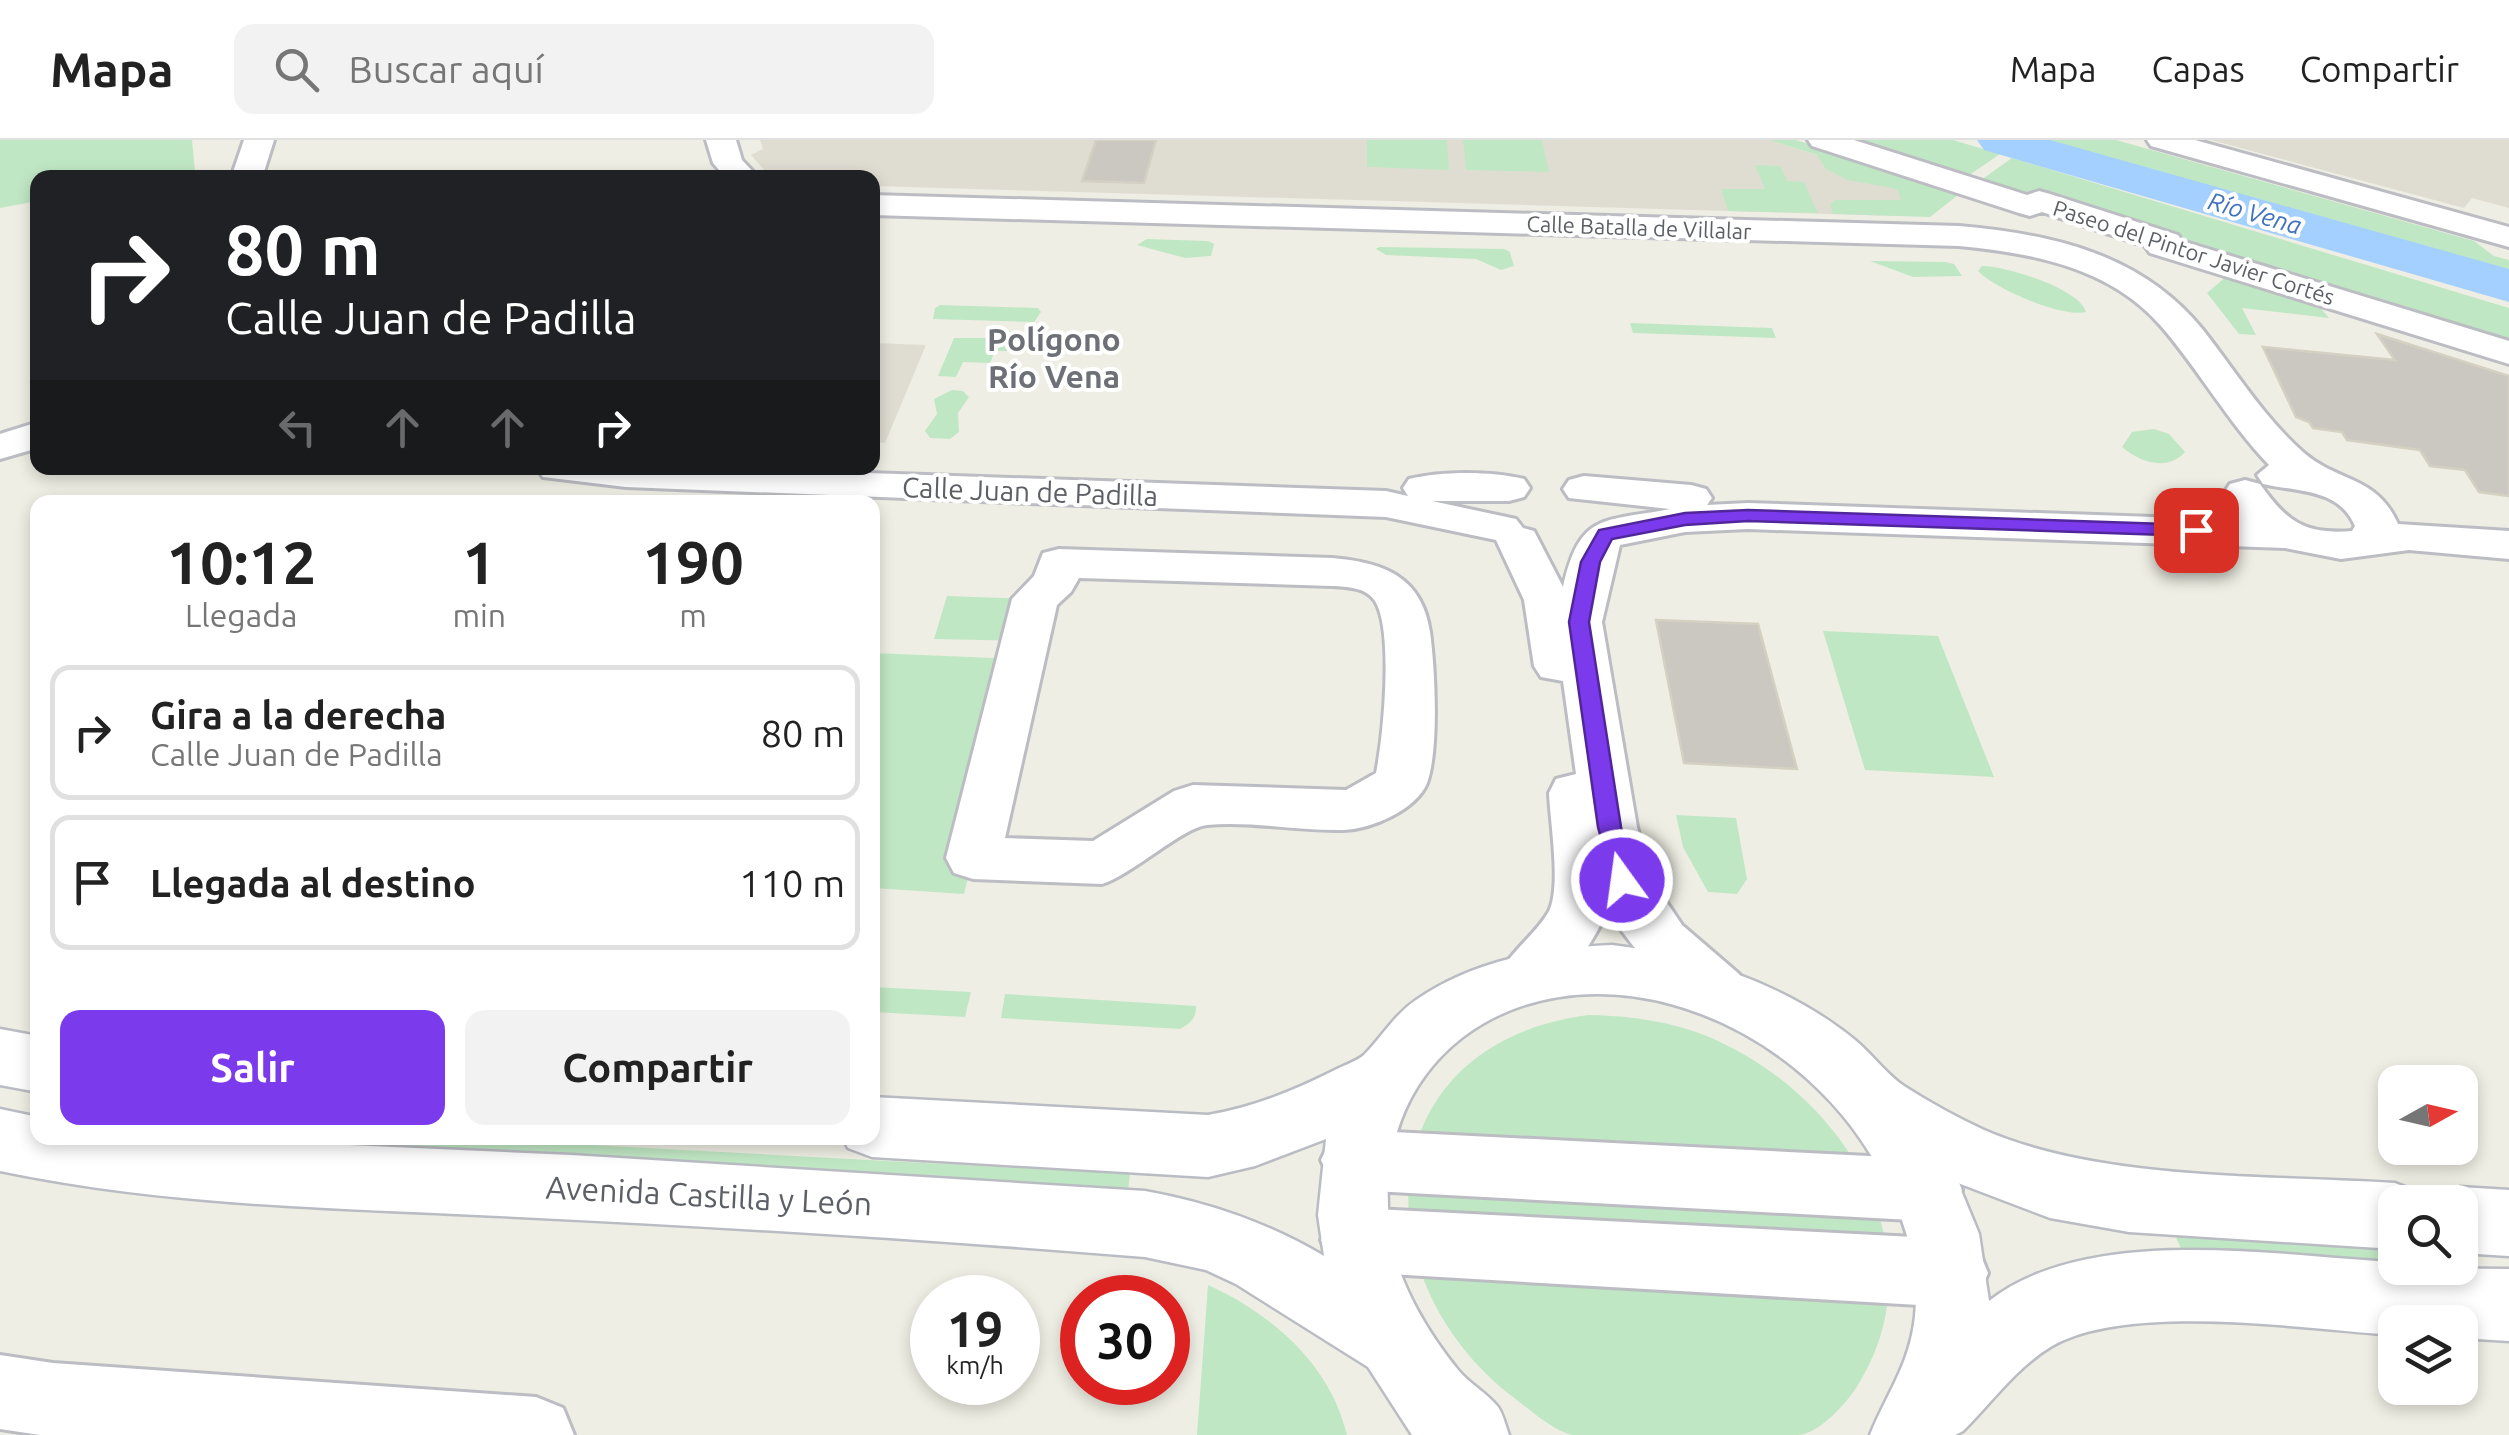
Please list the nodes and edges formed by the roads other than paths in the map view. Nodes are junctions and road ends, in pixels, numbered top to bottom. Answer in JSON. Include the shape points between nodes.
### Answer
{"nodes":[{"id":1,"x":259,"y":140,"type":"edge"},
{"id":2,"x":276,"y":140,"type":"edge"},
{"id":3,"x":704,"y":140,"type":"edge"},
{"id":4,"x":721,"y":140,"type":"edge"},
{"id":5,"x":1823,"y":140,"type":"edge"},
{"id":6,"x":2162,"y":140,"type":"edge"},
{"id":7,"x":249,"y":170,"type":"edge"},
{"id":8,"x":267,"y":170,"type":"edge"},
{"id":9,"x":713,"y":170,"type":"edge"},
{"id":10,"x":735,"y":170,"type":"edge"},
{"id":11,"x":880,"y":205,"type":"edge"},
{"id":12,"x":880,"y":212,"type":"edge"},
{"id":13,"x":2509,"y":236,"type":"edge"},
{"id":14,"x":2509,"y":353,"type":"edge"},
{"id":15,"x":30,"y":421,"type":"edge"},
{"id":16,"x":0,"y":431,"type":"edge"},
{"id":17,"x":30,"y":437,"type":"edge"},
{"id":18,"x":0,"y":447,"type":"edge"},
{"id":19,"x":880,"y":473,"type":"edge"},
{"id":20,"x":626,"y":475,"type":"edge"},
{"id":21,"x":2309,"y":478,"type":"junction"},
{"id":22,"x":2252,"y":486,"type":"junction"},
{"id":23,"x":1584,"y":489,"type":"junction"},
{"id":24,"x":2355,"y":497,"type":"junction"},
{"id":25,"x":1509,"y":519,"type":"junction"},
{"id":26,"x":2509,"y":526,"type":"edge"},
{"id":27,"x":2293,"y":536,"type":"junction"},
{"id":28,"x":1603,"y":537,"type":"junction"},
{"id":29,"x":2369,"y":538,"type":"junction"},
{"id":30,"x":2509,"y":545,"type":"edge"},
{"id":31,"x":1087,"y":564,"type":"joint"},
{"id":32,"x":1528,"y":976,"type":"junction"},
{"id":33,"x":1718,"y":991,"type":"junction"},
{"id":34,"x":0,"y":1056,"type":"edge"},
{"id":35,"x":30,"y":1062,"type":"edge"},
{"id":36,"x":1384,"y":1077,"type":"junction"},
{"id":37,"x":1876,"y":1104,"type":"junction"},
{"id":38,"x":880,"y":1128,"type":"edge"},
{"id":39,"x":0,"y":1140,"type":"edge"},
{"id":40,"x":30,"y":1145,"type":"edge"},
{"id":41,"x":32,"y":1145,"type":"edge"},
{"id":42,"x":1354,"y":1160,"type":"junction"},
{"id":43,"x":1929,"y":1190,"type":"junction"},
{"id":44,"x":2378,"y":1215,"type":"edge"},
{"id":45,"x":2478,"y":1221,"type":"edge"},
{"id":46,"x":2509,"y":1223,"type":"edge"},
{"id":47,"x":1354,"y":1240,"type":"junction"},
{"id":48,"x":1953,"y":1273,"type":"junction"},
{"id":49,"x":2509,"y":1305,"type":"edge"},
{"id":50,"x":1391,"y":1339,"type":"junction"},
{"id":51,"x":0,"y":1392,"type":"edge"},
{"id":52,"x":1916,"y":1426,"type":"edge"},
{"id":53,"x":536,"y":1435,"type":"edge"},
{"id":54,"x":1470,"y":1435,"type":"edge"}],
"edges":[{"from":1,"to":7,"type":"street"},
{"from":2,"to":8,"type":"street"},
{"from":3,"to":9,"type":"street"},
{"from":4,"to":10,"type":"street"},
{"from":5,"to":14,"type":"street","name":"Paseo del Pintor Javier Cortés","via":[[2030,206],[2039,201]]},
{"from":6,"to":13,"type":"street"},
{"from":11,"to":21,"type":"street","name":"Calle Batalla de Villalar","via":[[2016,242],[2098,266],[2150,295],[2274,450]]},
{"from":12,"to":22,"type":"street","name":"Calle Batalla de Villalar","via":[[1996,248],[2083,272],[2140,304],[2246,442]]},
{"from":15,"to":16,"type":"street"},
{"from":17,"to":18,"type":"street"},
{"from":19,"to":25,"type":"street","name":"Calle Juan de Padilla"},
{"from":20,"to":25,"type":"street","name":"Calle Juan de Padilla","via":[[1386,504]]},
{"from":21,"to":22,"type":"street","via":[[2283,474]]},
{"from":21,"to":24,"type":"street"},
{"from":22,"to":23,"type":"street","via":[[2180,508],[2122,512]]},
{"from":22,"to":27,"type":"street","via":[[2254,512]]},
{"from":23,"to":25,"type":"street","via":[[1541,480]]},
{"from":23,"to":28,"type":"street","via":[[1610,514]]},
{"from":24,"to":26,"type":"street","via":[[2411,515]]},
{"from":24,"to":29,"type":"street","via":[[2375,518]]},
{"from":25,"to":28,"type":"street","via":[[1564,550]]},
{"from":25,"to":32,"type":"street","via":[[1552,621],[1582,896],[1574,923]]},
{"from":27,"to":28,"type":"street","via":[[1748,516],[1685,519]]},
{"from":27,"to":29,"type":"street","via":[[2331,544]]},
{"from":28,"to":33,"type":"street","via":[[1579,622],[1622,880],[1662,941]]},
{"from":29,"to":30,"type":"street"},
{"from":31,"to":31,"type":"street","via":[[1059,564],[1055,582],[1035,599],[972,858],[1102,863],[1193,805],[1348,810],[1401,782],[1410,737],[1406,617],[1393,591],[1365,576],[1332,572]]},
{"from":32,"to":33,"type":"main road","via":[[1589,968],[1654,973]]},
{"from":32,"to":36,"type":"main road","via":[[1471,996],[1422,1030]]},
{"from":33,"to":37,"type":"main road","via":[[1776,1018],[1829,1056]]},
{"from":34,"to":35,"type":"main road"},
{"from":36,"to":38,"type":"main road","via":[[1298,1123],[1208,1146]]},
{"from":36,"to":42,"type":"main road"},
{"from":37,"to":43,"type":"main road"},
{"from":37,"to":44,"type":"main road","via":[[1960,1152],[2050,1186],[2128,1199]]},
{"from":39,"to":40,"type":"main road","name":"Avenida Castilla y León"},
{"from":41,"to":50,"type":"main road","name":"Avenida Castilla y León","via":[[146,1163],[1146,1224],[1211,1237],[1262,1259]]},
{"from":42,"to":43,"type":"street"},
{"from":42,"to":47,"type":"main road"},
{"from":43,"to":48,"type":"main road"},
{"from":45,"to":46,"type":"main road"},
{"from":47,"to":48,"type":"street"},
{"from":47,"to":50,"type":"main road"},
{"from":48,"to":52,"type":"main road","via":[[1952,1340]]},
{"from":49,"to":52,"type":"main road","via":[[2161,1286],[2077,1295],[1996,1343]]},
{"from":50,"to":54,"type":"main road","via":[[1404,1364]]},
{"from":51,"to":53,"type":"street"}]}
